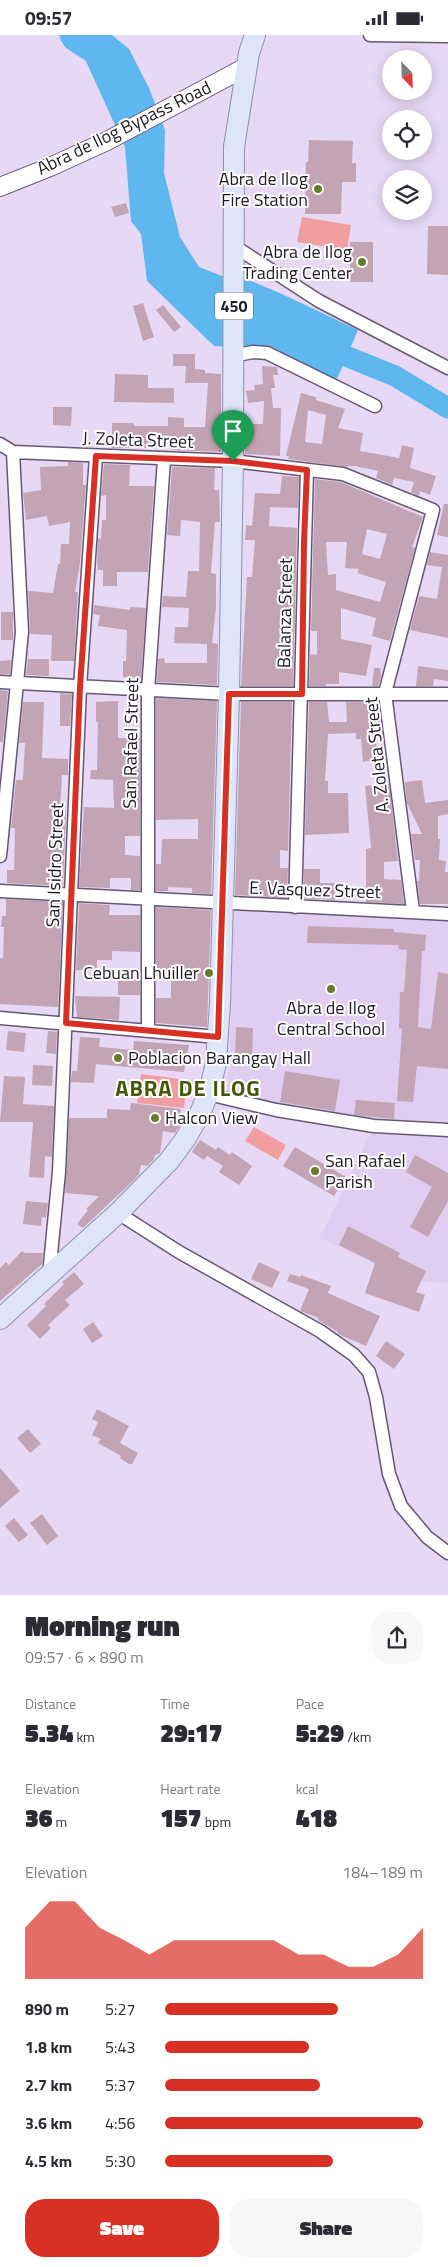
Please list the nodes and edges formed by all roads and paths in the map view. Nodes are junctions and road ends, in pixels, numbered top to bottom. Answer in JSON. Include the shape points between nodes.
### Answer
{"nodes":[{"id":1,"x":255,"y":35,"type":"edge"},
{"id":2,"x":370,"y":35,"type":"edge"},
{"id":3,"x":448,"y":36,"type":"edge"},
{"id":4,"x":246,"y":67,"type":"junction"},
{"id":5,"x":0,"y":187,"type":"edge"},
{"id":6,"x":234,"y":255,"type":"junction"},
{"id":7,"x":232,"y":352,"type":"junction"},
{"id":8,"x":448,"y":368,"type":"edge"},
{"id":9,"x":375,"y":405,"type":"dead end"},
{"id":10,"x":0,"y":444,"type":"edge"},
{"id":11,"x":13,"y":452,"type":"junction"},
{"id":12,"x":96,"y":456,"type":"junction"},
{"id":13,"x":164,"y":459,"type":"junction"},
{"id":14,"x":233,"y":461,"type":"junction"},
{"id":15,"x":307,"y":470,"type":"junction"},
{"id":16,"x":433,"y":510,"type":"joint"},
{"id":17,"x":0,"y":682,"type":"edge"},
{"id":18,"x":17,"y":683,"type":"junction"},
{"id":19,"x":80,"y":687,"type":"junction"},
{"id":20,"x":148,"y":691,"type":"junction"},
{"id":21,"x":386,"y":693,"type":"junction"},
{"id":22,"x":229,"y":694,"type":"junction"},
{"id":23,"x":302,"y":694,"type":"junction"},
{"id":24,"x":448,"y":694,"type":"edge"},
{"id":25,"x":2,"y":802,"type":"edge"},
{"id":26,"x":0,"y":856,"type":"edge"},
{"id":27,"x":0,"y":891,"type":"edge"},
{"id":28,"x":72,"y":895,"type":"junction"},
{"id":29,"x":148,"y":899,"type":"junction"},
{"id":30,"x":223,"y":903,"type":"junction"},
{"id":31,"x":295,"y":907,"type":"junction"},
{"id":32,"x":413,"y":911,"type":"junction"},
{"id":33,"x":448,"y":914,"type":"edge"},
{"id":34,"x":0,"y":1018,"type":"edge"},
{"id":35,"x":66,"y":1023,"type":"junction"},
{"id":36,"x":148,"y":1029,"type":"junction"},
{"id":37,"x":218,"y":1037,"type":"junction"},
{"id":38,"x":208,"y":1094,"type":"junction"},
{"id":39,"x":448,"y":1130,"type":"edge"},
{"id":40,"x":118,"y":1213,"type":"junction"},
{"id":41,"x":49,"y":1275,"type":"junction"},
{"id":42,"x":0,"y":1319,"type":"edge"},
{"id":43,"x":448,"y":1553,"type":"edge"}],
"edges":[{"from":1,"to":4,"type":"main road","number":"450"},
{"from":2,"to":3,"type":"street"},
{"from":4,"to":5,"type":"main road","name":"Abra de Ilog Bypass Road","via":[[107,141]]},
{"from":4,"to":6,"type":"main road","number":"450","via":[[234,147]]},
{"from":6,"to":7,"type":"main road","number":"450"},
{"from":6,"to":8,"type":"street"},
{"from":7,"to":9,"type":"street","via":[[267,353]]},
{"from":7,"to":14,"type":"main road","number":"450"},
{"from":10,"to":11,"type":"street"},
{"from":11,"to":12,"type":"street","name":"J. Zoleta Street"},
{"from":11,"to":18,"type":"street","via":[[22,632]]},
{"from":12,"to":13,"type":"street","name":"J. Zoleta Street"},
{"from":12,"to":19,"type":"street","name":"San Isidro Street"},
{"from":13,"to":14,"type":"street","name":"J. Zoleta Street"},
{"from":13,"to":20,"type":"street","name":"San Rafael Street"},
{"from":14,"to":15,"type":"street","name":"J. Zoleta Street"},
{"from":14,"to":22,"type":"main road","number":"450"},
{"from":15,"to":16,"type":"street","name":"J. Zoleta Street","via":[[343,474]]},
{"from":15,"to":23,"type":"street","name":"Balanza Street"},
{"from":16,"to":21,"type":"street","name":"A. Zoleta Street"},
{"from":17,"to":18,"type":"street"},
{"from":18,"to":19,"type":"street"},
{"from":18,"to":25,"type":"street"},
{"from":19,"to":20,"type":"street"},
{"from":19,"to":28,"type":"street","name":"San Isidro Street"},
{"from":20,"to":22,"type":"street"},
{"from":20,"to":29,"type":"street","name":"San Rafael Street"},
{"from":21,"to":23,"type":"street"},
{"from":21,"to":24,"type":"street"},
{"from":21,"to":32,"type":"street","name":"A. Zoleta Street"},
{"from":22,"to":23,"type":"street"},
{"from":22,"to":30,"type":"main road","number":"450"},
{"from":23,"to":31,"type":"street","name":"Balanza Street"},
{"from":25,"to":26,"type":"street"},
{"from":27,"to":28,"type":"street","name":"E. Vasquez Street"},
{"from":28,"to":29,"type":"street","name":"E. Vasquez Street"},
{"from":28,"to":35,"type":"street","name":"San Isidro Street"},
{"from":29,"to":30,"type":"street","name":"E. Vasquez Street"},
{"from":29,"to":36,"type":"street","name":"San Rafael Street"},
{"from":30,"to":31,"type":"street","name":"E. Vasquez Street"},
{"from":30,"to":37,"type":"main road","number":"450"},
{"from":31,"to":32,"type":"street","name":"E. Vasquez Street"},
{"from":32,"to":33,"type":"street","name":"E. Vasquez Street"},
{"from":34,"to":35,"type":"street"},
{"from":35,"to":36,"type":"street"},
{"from":35,"to":41,"type":"street","name":"San Isidro Street","via":[[59,1172]]},
{"from":36,"to":37,"type":"street"},
{"from":37,"to":38,"type":"main road","number":"450","via":[[216,1063]]},
{"from":38,"to":39,"type":"street","via":[[276,1110],[374,1126]]},
{"from":38,"to":40,"type":"main road","number":"450","via":[[177,1150]]},
{"from":40,"to":41,"type":"main road","number":"450"},
{"from":40,"to":43,"type":"street","via":[[179,1252],[320,1331],[354,1355],[369,1372],[389,1474],[400,1506],[427,1537]]},
{"from":41,"to":42,"type":"main road","number":"450"}]}
